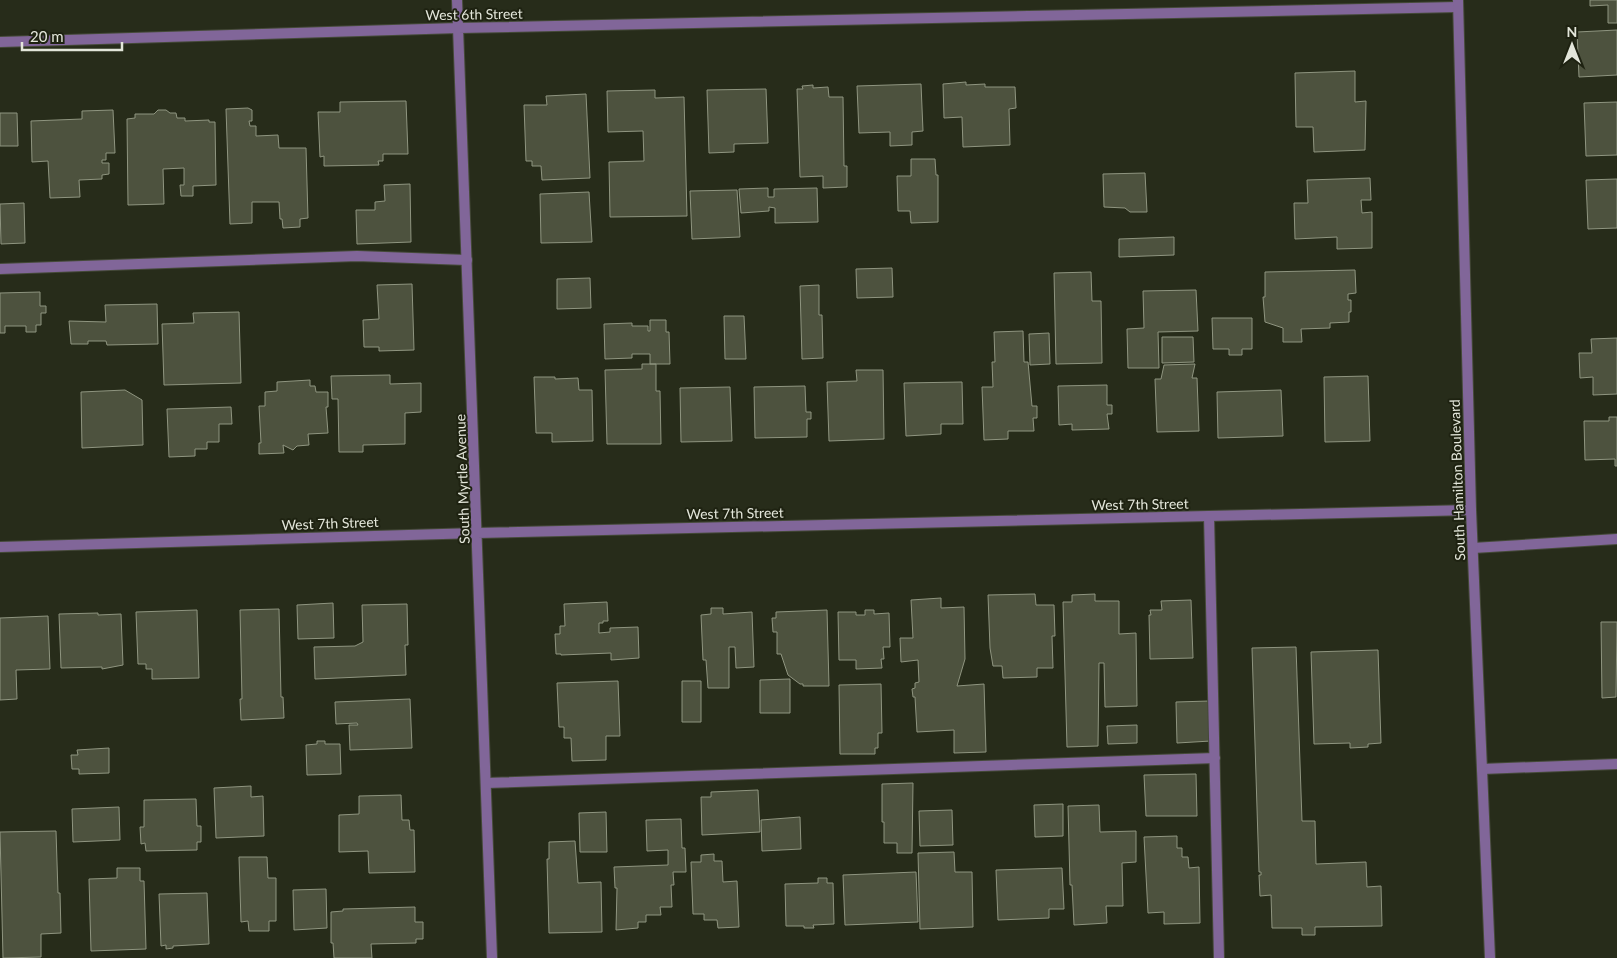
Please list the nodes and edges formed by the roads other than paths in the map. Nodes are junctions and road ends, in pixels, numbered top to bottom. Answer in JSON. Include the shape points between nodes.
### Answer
{"nodes":[{"id":1,"x":457,"y":0,"type":"edge"},
{"id":2,"x":1458,"y":4,"type":"edge"},
{"id":3,"x":458,"y":28,"type":"junction"},
{"id":4,"x":0,"y":42,"type":"edge"},
{"id":5,"x":467,"y":260,"type":"junction"},
{"id":6,"x":0,"y":269,"type":"edge"},
{"id":7,"x":1471,"y":510,"type":"junction"},
{"id":8,"x":1209,"y":516,"type":"junction"},
{"id":9,"x":478,"y":533,"type":"junction"},
{"id":10,"x":1617,"y":539,"type":"edge"},
{"id":11,"x":0,"y":547,"type":"edge"},
{"id":12,"x":1473,"y":548,"type":"junction"},
{"id":13,"x":1215,"y":758,"type":"junction"},
{"id":14,"x":1617,"y":764,"type":"edge"},
{"id":15,"x":1482,"y":769,"type":"junction"},
{"id":16,"x":486,"y":782,"type":"junction"},
{"id":17,"x":492,"y":958,"type":"edge"},
{"id":18,"x":1219,"y":958,"type":"edge"},
{"id":19,"x":1490,"y":958,"type":"edge"}],
"edges":[{"from":1,"to":3,"type":"street","name":"South Myrtle Avenue"},
{"from":2,"to":3,"type":"street","name":"West 6th Street"},
{"from":2,"to":7,"type":"street","name":"South Hamilton Boulevard"},
{"from":3,"to":4,"type":"street","name":"West 6th Street"},
{"from":3,"to":5,"type":"street","name":"South Myrtle Avenue"},
{"from":5,"to":6,"type":"street","via":[[357,256]]},
{"from":5,"to":9,"type":"street","name":"South Myrtle Avenue"},
{"from":7,"to":8,"type":"street","name":"West 7th Street"},
{"from":7,"to":12,"type":"street","name":"South Hamilton Boulevard"},
{"from":8,"to":9,"type":"street","name":"West 7th Street"},
{"from":8,"to":13,"type":"street"},
{"from":9,"to":11,"type":"street","name":"West 7th Street"},
{"from":9,"to":16,"type":"street","name":"South Myrtle Avenue"},
{"from":10,"to":12,"type":"street"},
{"from":12,"to":15,"type":"street","name":"South Hamilton Boulevard"},
{"from":13,"to":16,"type":"street"},
{"from":13,"to":18,"type":"street"},
{"from":14,"to":15,"type":"street"},
{"from":15,"to":19,"type":"street","name":"South Hamilton Boulevard"},
{"from":16,"to":17,"type":"street","name":"South Myrtle Avenue"}]}
